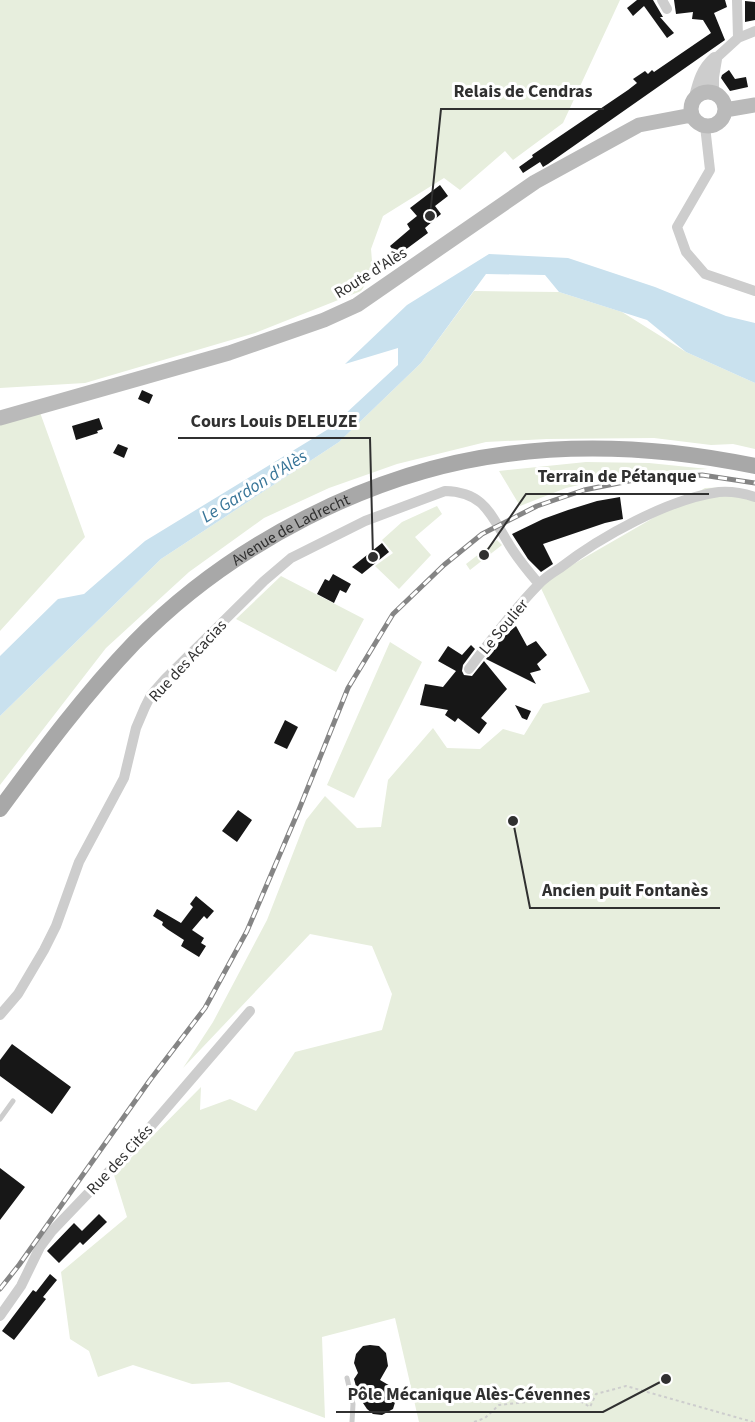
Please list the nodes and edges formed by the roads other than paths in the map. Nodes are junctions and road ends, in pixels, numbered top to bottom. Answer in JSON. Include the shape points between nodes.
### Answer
{"nodes":[{"id":1,"x":737,"y":0,"type":"edge"},
{"id":2,"x":755,"y":31,"type":"edge"},
{"id":3,"x":738,"y":38,"type":"junction"},
{"id":4,"x":715,"y":59,"type":"junction"},
{"id":5,"x":712,"y":92,"type":"junction"},
{"id":6,"x":696,"y":97,"type":"junction"},
{"id":7,"x":753,"y":103,"type":"edge"},
{"id":8,"x":725,"y":110,"type":"junction"},
{"id":9,"x":692,"y":115,"type":"junction"},
{"id":10,"x":705,"y":126,"type":"junction"},
{"id":11,"x":755,"y":291,"type":"edge"},
{"id":12,"x":3,"y":417,"type":"edge"},
{"id":13,"x":755,"y":466,"type":"edge"},
{"id":14,"x":755,"y":497,"type":"edge"},
{"id":15,"x":539,"y":584,"type":"junction"},
{"id":16,"x":469,"y":669,"type":"dead end"},
{"id":17,"x":0,"y":809,"type":"edge"},
{"id":18,"x":250,"y":1011,"type":"dead end"},
{"id":19,"x":0,"y":1015,"type":"edge"},
{"id":20,"x":13,"y":1101,"type":"dead end"},
{"id":21,"x":0,"y":1119,"type":"edge"},
{"id":22,"x":0,"y":1316,"type":"edge"},
{"id":23,"x":347,"y":1378,"type":"dead end"},
{"id":24,"x":352,"y":1422,"type":"edge"}],
"edges":[{"from":1,"to":3,"type":"street"},
{"from":2,"to":3,"type":"street"},
{"from":3,"to":4,"type":"street"},
{"from":4,"to":5,"type":"street"},
{"from":4,"to":6,"type":"street","via":[[701,76]]},
{"from":5,"to":6,"type":"main road"},
{"from":5,"to":8,"type":"main road","via":[[721,98]]},
{"from":6,"to":9,"type":"main road"},
{"from":7,"to":8,"type":"main road"},
{"from":8,"to":10,"type":"main road","via":[[721,120]]},
{"from":9,"to":10,"type":"main road"},
{"from":9,"to":12,"type":"main road","name":"Route d'Alès","via":[[639,125],[535,182],[357,305],[324,320],[229,353]]},
{"from":10,"to":11,"type":"street","via":[[710,170],[677,227],[686,252],[705,274]]},
{"from":13,"to":17,"type":"main road","name":"Avenue de Ladrecht","via":[[661,450],[589,448],[507,454],[441,466],[332,506],[237,558],[163,616],[102,678]]},
{"from":14,"to":15,"type":"street","name":"Le Soulier","via":[[721,492],[664,509],[605,537]]},
{"from":15,"to":16,"type":"street","name":"Le Soulier","via":[[504,621]]},
{"from":15,"to":19,"type":"street","name":"Rue des Acacias","via":[[486,507],[472,496],[445,491],[365,521],[277,568],[151,695],[136,728],[124,778],[79,862],[56,926],[18,994]]},
{"from":18,"to":22,"type":"street","name":"Rue des Cités","via":[[140,1139],[52,1230]]},
{"from":20,"to":21,"type":"lane"},
{"from":23,"to":24,"type":"lane","via":[[353,1404]]}]}
